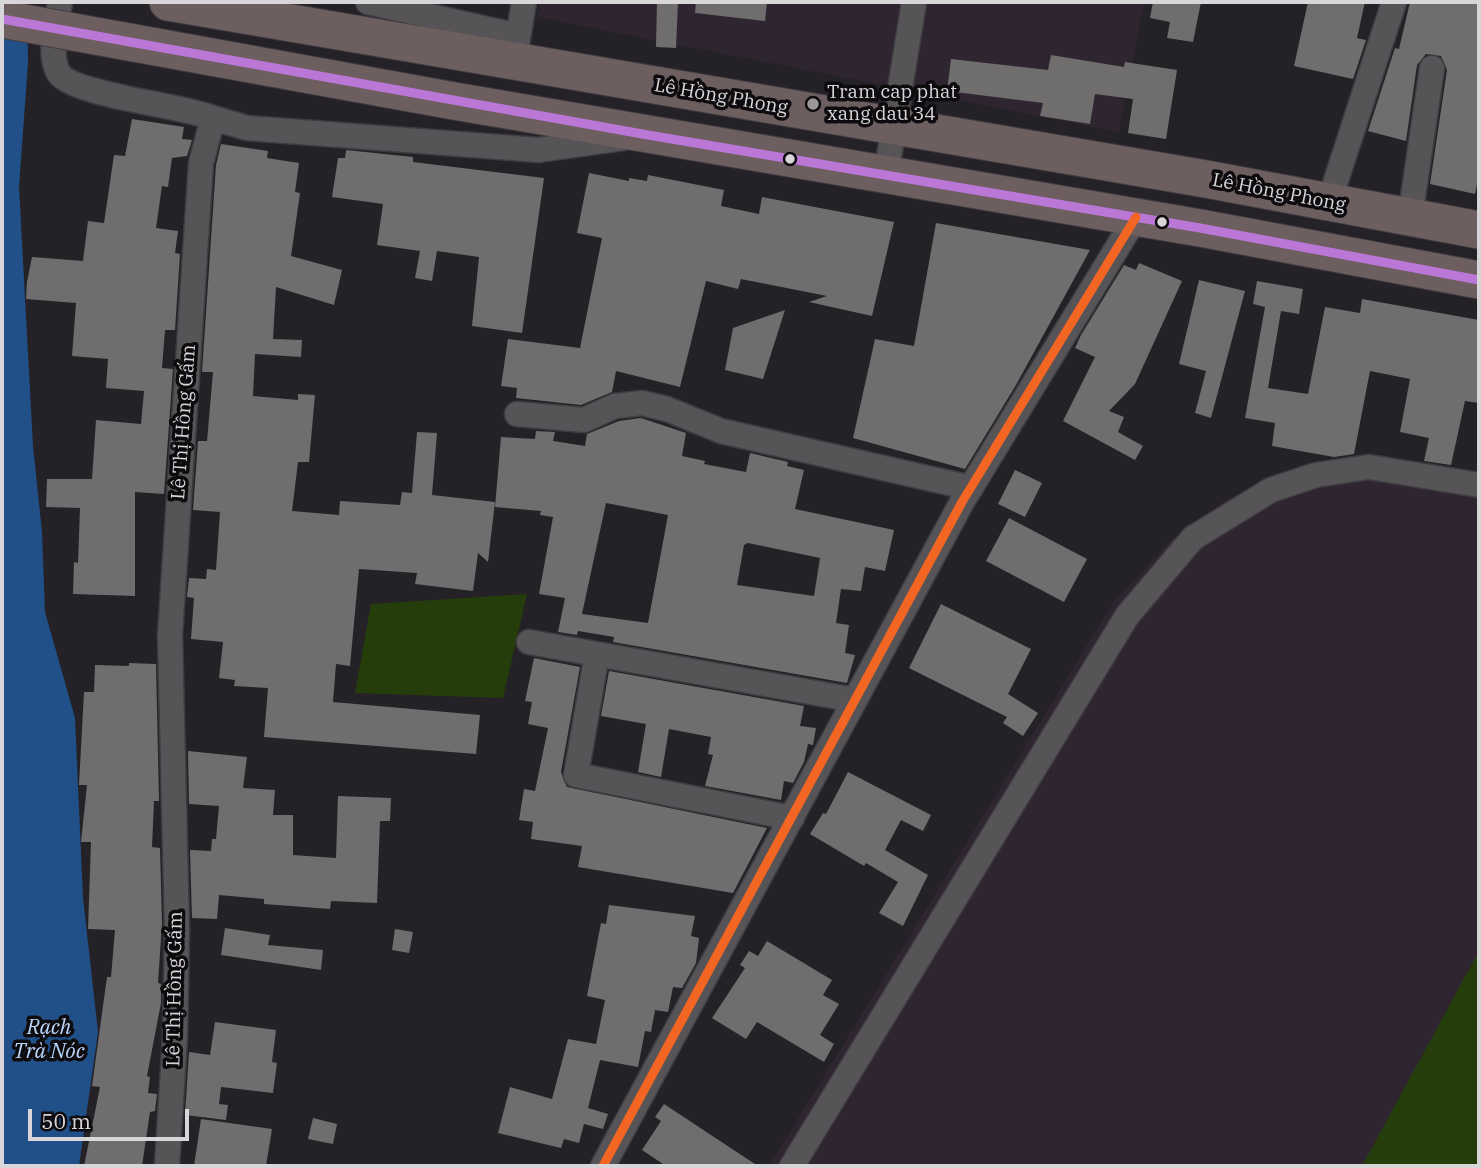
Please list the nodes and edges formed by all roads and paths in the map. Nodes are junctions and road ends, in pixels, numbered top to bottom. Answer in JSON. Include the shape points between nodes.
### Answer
{"nodes":[{"id":1,"x":60,"y":2,"type":"edge"},
{"id":2,"x":169,"y":2,"type":"edge"},
{"id":3,"x":368,"y":2,"type":"edge"},
{"id":4,"x":524,"y":2,"type":"edge"},
{"id":5,"x":914,"y":2,"type":"edge"},
{"id":6,"x":1394,"y":2,"type":"edge"},
{"id":7,"x":2,"y":19,"type":"edge"},
{"id":8,"x":516,"y":49,"type":"junction"},
{"id":9,"x":1432,"y":68,"type":"dead end"},
{"id":10,"x":213,"y":118,"type":"junction"},
{"id":11,"x":894,"y":126,"type":"junction"},
{"id":12,"x":648,"y":135,"type":"junction"},
{"id":13,"x":886,"y":175,"type":"junction"},
{"id":14,"x":1206,"y":179,"type":"junction"},
{"id":15,"x":1329,"y":202,"type":"junction"},
{"id":16,"x":1136,"y":217,"type":"junction"},
{"id":17,"x":1410,"y":217,"type":"junction"},
{"id":18,"x":1200,"y":228,"type":"junction"},
{"id":19,"x":1479,"y":230,"type":"edge"},
{"id":20,"x":1479,"y":280,"type":"edge"},
{"id":21,"x":517,"y":414,"type":"dead end"},
{"id":22,"x":1479,"y":485,"type":"edge"},
{"id":23,"x":971,"y":488,"type":"junction"},
{"id":24,"x":529,"y":642,"type":"dead end"},
{"id":25,"x":597,"y":654,"type":"junction"},
{"id":26,"x":855,"y":700,"type":"junction"},
{"id":27,"x":792,"y":818,"type":"junction"},
{"id":28,"x":167,"y":1166,"type":"edge"},
{"id":29,"x":603,"y":1166,"type":"edge"},
{"id":30,"x":792,"y":1166,"type":"edge"}],
"edges":[{"from":1,"to":10,"type":"street","via":[[53,52],[58,74],[88,90]]},
{"from":2,"to":8,"type":"highway","name":"Lê Hồng Phong","via":[[457,52]]},
{"from":3,"to":8,"type":"street"},
{"from":4,"to":8,"type":"street"},
{"from":5,"to":11,"type":"street"},
{"from":6,"to":15,"type":"street"},
{"from":7,"to":12,"type":"highway","bridge":true},
{"from":8,"to":11,"type":"highway","name":"Lê Hồng Phong"},
{"from":9,"to":17,"type":"street"},
{"from":10,"to":12,"type":"street","via":[[247,128],[539,150]]},
{"from":10,"to":28,"type":"street","name":"Lê Thị Hồng Gấm","via":[[201,163],[170,635],[177,930],[176,1037]]},
{"from":11,"to":13,"type":"street"},
{"from":11,"to":14,"type":"highway","name":"Lê Hồng Phong"},
{"from":12,"to":13,"type":"highway"},
{"from":13,"to":16,"type":"highway"},
{"from":14,"to":15,"type":"highway","name":"Lê Hồng Phong"},
{"from":14,"to":18,"type":"highway"},
{"from":15,"to":17,"type":"highway","name":"Lê Hồng Phong"},
{"from":16,"to":18,"type":"highway"},
{"from":16,"to":23,"type":"street"},
{"from":17,"to":19,"type":"highway","name":"Lê Hồng Phong"},
{"from":18,"to":20,"type":"highway"},
{"from":21,"to":23,"type":"street","via":[[584,420],[615,406],[642,404],[721,431]]},
{"from":22,"to":30,"type":"street","via":[[1369,467],[1316,475],[1271,490],[1193,538],[1127,616]]},
{"from":23,"to":26,"type":"street"},
{"from":24,"to":25,"type":"street"},
{"from":25,"to":26,"type":"street"},
{"from":25,"to":27,"type":"street","via":[[576,775]]},
{"from":26,"to":27,"type":"street"},
{"from":27,"to":29,"type":"street"}]}
